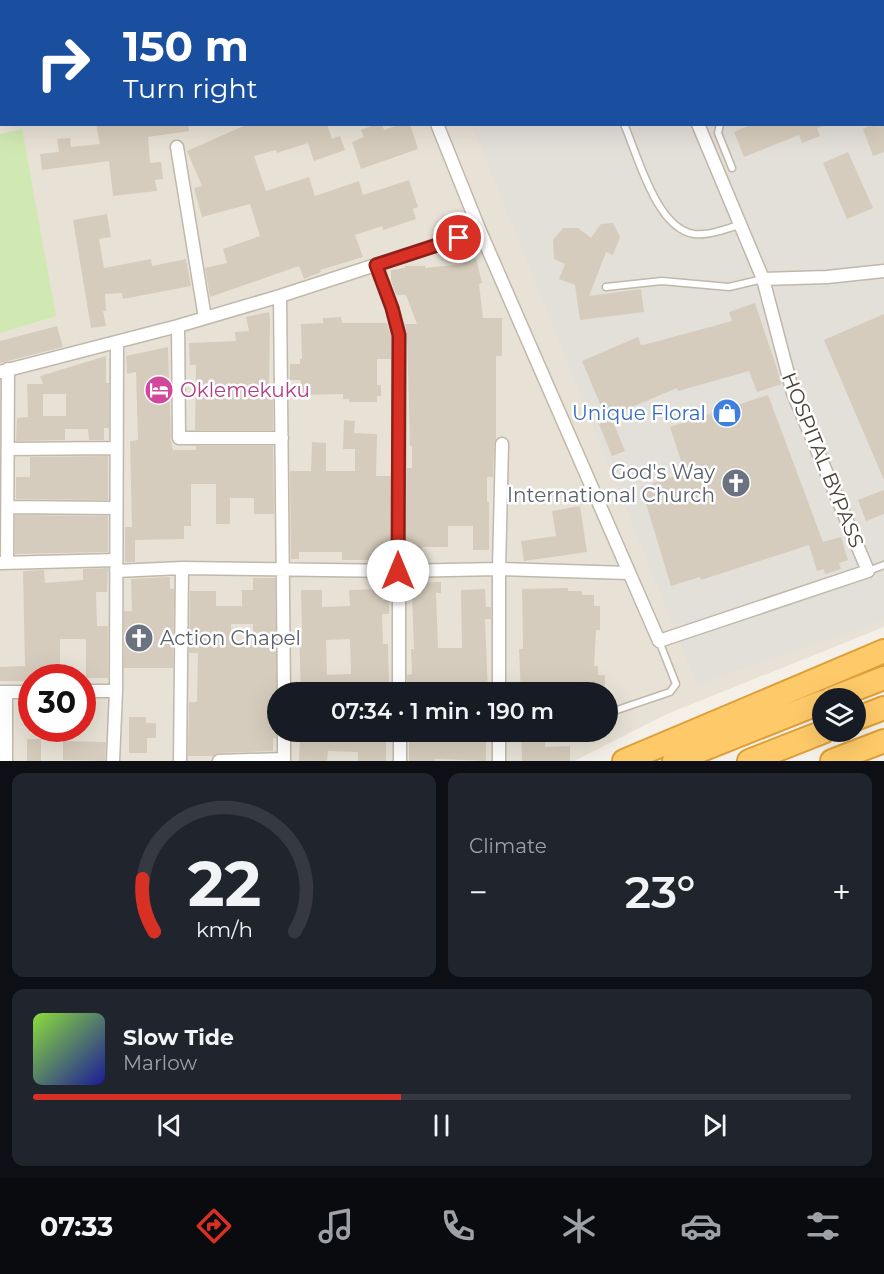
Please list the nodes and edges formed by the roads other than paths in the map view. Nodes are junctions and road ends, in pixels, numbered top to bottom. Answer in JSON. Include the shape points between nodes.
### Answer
{"nodes":[{"id":1,"x":438,"y":126,"type":"edge"},
{"id":2,"x":625,"y":126,"type":"edge"},
{"id":3,"x":699,"y":126,"type":"edge"},
{"id":4,"x":720,"y":126,"type":"edge"},
{"id":5,"x":723,"y":146,"type":"junction"},
{"id":6,"x":177,"y":147,"type":"dead end"},
{"id":7,"x":709,"y":151,"type":"junction"},
{"id":8,"x":732,"y":168,"type":"dead end"},
{"id":9,"x":740,"y":225,"type":"junction"},
{"id":10,"x":480,"y":231,"type":"junction"},
{"id":11,"x":376,"y":265,"type":"junction"},
{"id":12,"x":884,"y":271,"type":"edge"},
{"id":13,"x":763,"y":279,"type":"junction"},
{"id":14,"x":606,"y":287,"type":"dead end"},
{"id":15,"x":280,"y":296,"type":"junction"},
{"id":16,"x":205,"y":318,"type":"junction"},
{"id":17,"x":178,"y":326,"type":"junction"},
{"id":18,"x":117,"y":342,"type":"junction"},
{"id":19,"x":4,"y":370,"type":"edge"},
{"id":20,"x":282,"y":438,"type":"junction"},
{"id":21,"x":502,"y":444,"type":"dead end"},
{"id":22,"x":116,"y":448,"type":"junction"},
{"id":23,"x":8,"y":449,"type":"junction"},
{"id":24,"x":8,"y":507,"type":"junction"},
{"id":25,"x":116,"y":508,"type":"junction"},
{"id":26,"x":4,"y":563,"type":"edge"},
{"id":27,"x":116,"y":566,"type":"junction"},
{"id":28,"x":884,"y":566,"type":"edge"},
{"id":29,"x":182,"y":568,"type":"junction"},
{"id":30,"x":499,"y":569,"type":"junction"},
{"id":31,"x":283,"y":570,"type":"junction"},
{"id":32,"x":398,"y":571,"type":"junction"},
{"id":33,"x":868,"y":572,"type":"junction"},
{"id":34,"x":628,"y":573,"type":"junction"},
{"id":35,"x":659,"y":641,"type":"junction"},
{"id":36,"x":884,"y":651,"type":"edge"},
{"id":37,"x":884,"y":678,"type":"edge"},
{"id":38,"x":284,"y":682,"type":"edge"},
{"id":39,"x":399,"y":682,"type":"edge"},
{"id":40,"x":499,"y":682,"type":"edge"},
{"id":41,"x":858,"y":688,"type":"edge"},
{"id":42,"x":96,"y":691,"type":"edge"},
{"id":43,"x":116,"y":691,"type":"junction"},
{"id":44,"x":3,"y":692,"type":"edge"},
{"id":45,"x":812,"y":706,"type":"edge"},
{"id":46,"x":884,"y":708,"type":"edge"},
{"id":47,"x":618,"y":710,"type":"edge"},
{"id":48,"x":866,"y":715,"type":"edge"},
{"id":49,"x":812,"y":736,"type":"edge"},
{"id":50,"x":884,"y":741,"type":"edge"},
{"id":51,"x":284,"y":742,"type":"edge"},
{"id":52,"x":400,"y":742,"type":"edge"},
{"id":53,"x":499,"y":742,"type":"edge"},
{"id":54,"x":284,"y":760,"type":"edge"},
{"id":55,"x":6,"y":761,"type":"edge"},
{"id":56,"x":113,"y":761,"type":"edge"},
{"id":57,"x":180,"y":761,"type":"edge"},
{"id":58,"x":219,"y":761,"type":"edge"},
{"id":59,"x":400,"y":761,"type":"edge"},
{"id":60,"x":499,"y":761,"type":"edge"},
{"id":61,"x":624,"y":761,"type":"edge"},
{"id":62,"x":674,"y":761,"type":"edge"},
{"id":63,"x":749,"y":761,"type":"edge"},
{"id":64,"x":832,"y":761,"type":"edge"}],
"edges":[{"from":1,"to":10,"type":"street"},
{"from":2,"to":9,"type":"lane","via":[[659,209],[676,227],[709,234]]},
{"from":3,"to":7,"type":"street","name":"HOSPITAL BYPASS"},
{"from":4,"to":5,"type":"lane"},
{"from":5,"to":7,"type":"lane"},
{"from":5,"to":8,"type":"lane"},
{"from":6,"to":16,"type":"street"},
{"from":7,"to":9,"type":"street","name":"HOSPITAL BYPASS"},
{"from":9,"to":13,"type":"street","name":"HOSPITAL BYPASS"},
{"from":10,"to":11,"type":"street"},
{"from":10,"to":34,"type":"street"},
{"from":11,"to":15,"type":"street"},
{"from":11,"to":32,"type":"street","via":[[399,335]]},
{"from":12,"to":13,"type":"street"},
{"from":13,"to":14,"type":"lane","via":[[729,287],[662,281]]},
{"from":13,"to":33,"type":"street","name":"HOSPITAL BYPASS","via":[[793,393]]},
{"from":15,"to":16,"type":"street"},
{"from":15,"to":20,"type":"street"},
{"from":16,"to":17,"type":"street"},
{"from":17,"to":18,"type":"street"},
{"from":17,"to":20,"type":"street","via":[[179,438]]},
{"from":18,"to":19,"type":"street"},
{"from":18,"to":22,"type":"street"},
{"from":19,"to":23,"type":"street"},
{"from":20,"to":31,"type":"street"},
{"from":21,"to":30,"type":"street"},
{"from":22,"to":23,"type":"street"},
{"from":22,"to":25,"type":"street"},
{"from":23,"to":24,"type":"street"},
{"from":24,"to":25,"type":"street"},
{"from":24,"to":26,"type":"street"},
{"from":25,"to":27,"type":"street"},
{"from":26,"to":27,"type":"street"},
{"from":27,"to":29,"type":"street"},
{"from":27,"to":43,"type":"street"},
{"from":28,"to":33,"type":"lane","name":"HOSPITAL BYPASS"},
{"from":29,"to":31,"type":"street"},
{"from":29,"to":57,"type":"street"},
{"from":30,"to":32,"type":"street"},
{"from":30,"to":34,"type":"street"},
{"from":30,"to":40,"type":"street"},
{"from":31,"to":32,"type":"street"},
{"from":31,"to":38,"type":"street"},
{"from":32,"to":39,"type":"street"},
{"from":33,"to":35,"type":"street","name":"HOSPITAL BYPASS"},
{"from":34,"to":35,"type":"street"},
{"from":35,"to":47,"type":"lane","via":[[676,684],[670,692]]},
{"from":36,"to":61,"type":"highway"},
{"from":37,"to":41,"type":"highway"},
{"from":42,"to":43,"type":"street"},
{"from":43,"to":56,"type":"street"},
{"from":44,"to":55,"type":"street"},
{"from":45,"to":62,"type":"highway"},
{"from":46,"to":48,"type":"highway"},
{"from":49,"to":63,"type":"highway"},
{"from":50,"to":64,"type":"highway"},
{"from":51,"to":54,"type":"street"},
{"from":52,"to":59,"type":"street"},
{"from":53,"to":60,"type":"street"},
{"from":54,"to":58,"type":"street"}]}
